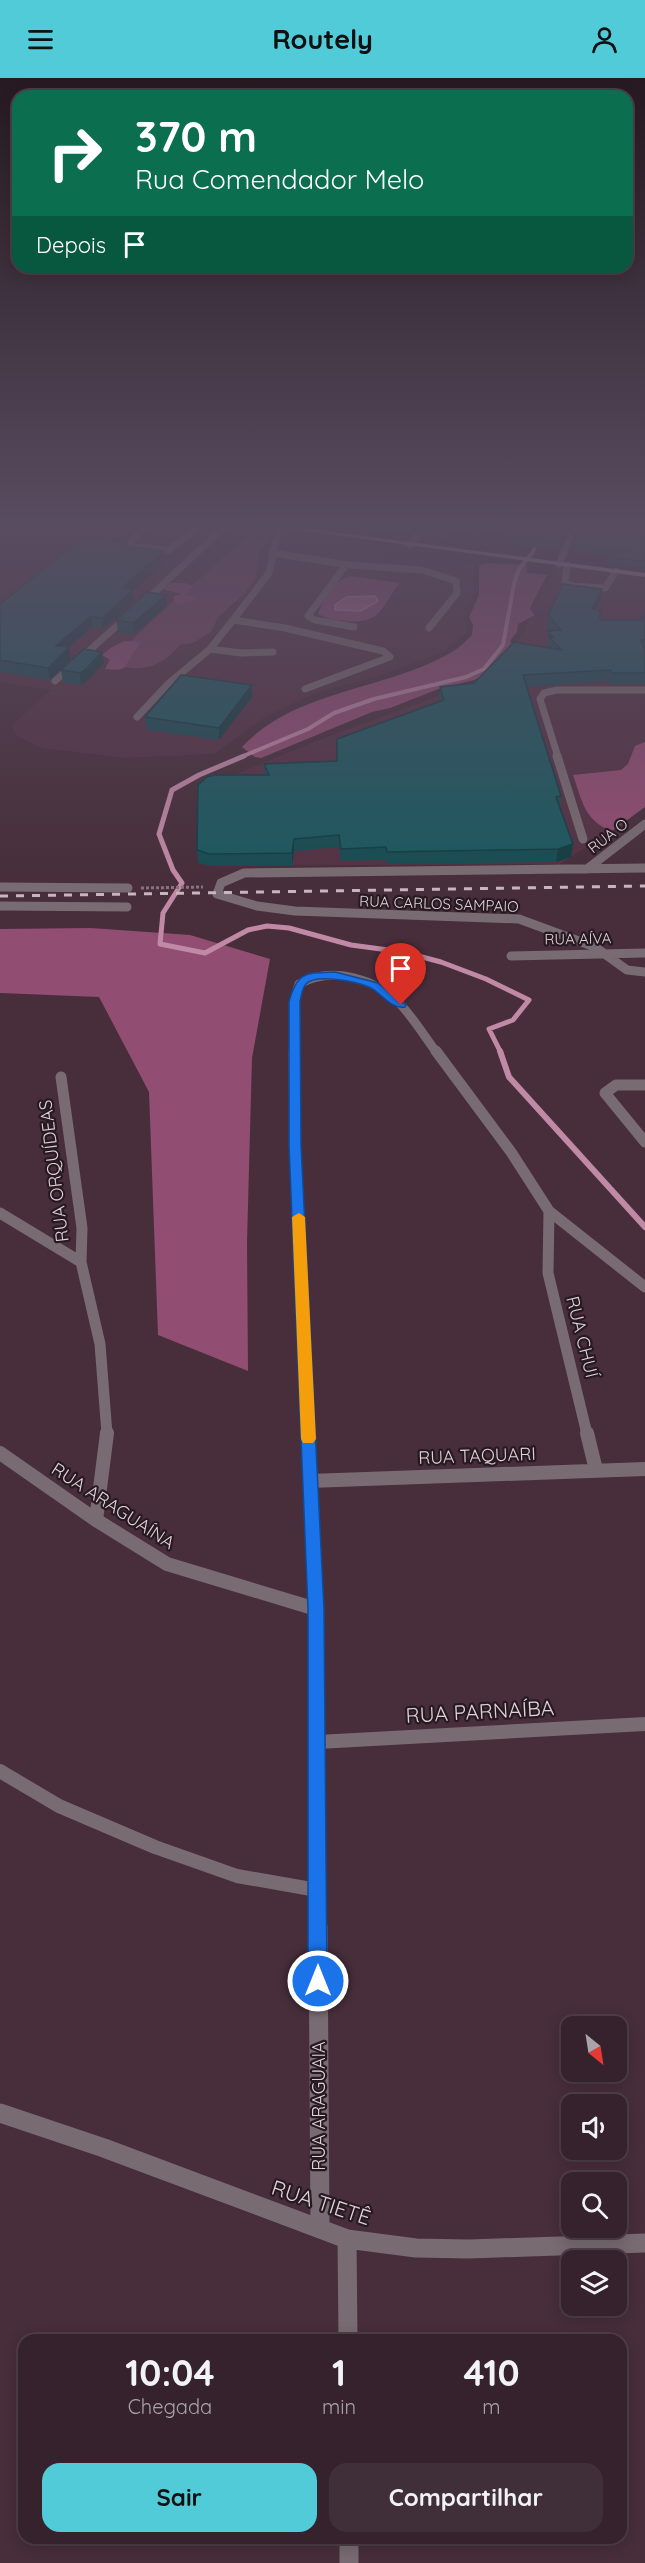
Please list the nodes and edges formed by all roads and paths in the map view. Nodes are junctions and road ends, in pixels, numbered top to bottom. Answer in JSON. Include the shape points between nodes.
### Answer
{"nodes":[{"id":1,"x":96,"y":644,"type":"edge"},
{"id":2,"x":214,"y":644,"type":"edge"},
{"id":3,"x":350,"y":644,"type":"edge"},
{"id":4,"x":210,"y":649,"type":"junction"},
{"id":5,"x":273,"y":652,"type":"dead end"},
{"id":6,"x":55,"y":681,"type":"dead end"},
{"id":7,"x":305,"y":689,"type":"dead end"},
{"id":8,"x":645,"y":690,"type":"edge"},
{"id":9,"x":136,"y":717,"type":"dead end"},
{"id":10,"x":645,"y":824,"type":"edge"},
{"id":11,"x":583,"y":838,"type":"dead end"},
{"id":12,"x":645,"y":868,"type":"edge"},
{"id":13,"x":587,"y":869,"type":"junction"},
{"id":14,"x":0,"y":887,"type":"edge"},
{"id":15,"x":220,"y":887,"type":"junction"},
{"id":16,"x":128,"y":888,"type":"joint"},
{"id":17,"x":0,"y":906,"type":"edge"},
{"id":18,"x":128,"y":907,"type":"dead end"},
{"id":19,"x":605,"y":953,"type":"junction"},
{"id":20,"x":645,"y":953,"type":"edge"},
{"id":21,"x":511,"y":956,"type":"dead end"},
{"id":22,"x":645,"y":972,"type":"edge"},
{"id":23,"x":61,"y":1077,"type":"dead end"},
{"id":24,"x":645,"y":1085,"type":"edge"},
{"id":25,"x":645,"y":1142,"type":"edge"},
{"id":26,"x":549,"y":1211,"type":"junction"},
{"id":27,"x":0,"y":1213,"type":"edge"},
{"id":28,"x":81,"y":1262,"type":"junction"},
{"id":29,"x":645,"y":1287,"type":"edge"},
{"id":30,"x":0,"y":1453,"type":"edge"},
{"id":31,"x":645,"y":1469,"type":"edge"},
{"id":32,"x":596,"y":1470,"type":"junction"},
{"id":33,"x":310,"y":1481,"type":"junction"},
{"id":34,"x":96,"y":1520,"type":"junction"},
{"id":35,"x":316,"y":1609,"type":"junction"},
{"id":36,"x":645,"y":1724,"type":"edge"},
{"id":37,"x":318,"y":1742,"type":"junction"},
{"id":38,"x":0,"y":1771,"type":"edge"},
{"id":39,"x":317,"y":1890,"type":"junction"},
{"id":40,"x":0,"y":2113,"type":"edge"},
{"id":41,"x":320,"y":2229,"type":"junction"},
{"id":42,"x":347,"y":2239,"type":"junction"},
{"id":43,"x":645,"y":2243,"type":"edge"},
{"id":44,"x":348,"y":2334,"type":"edge"},
{"id":45,"x":349,"y":2544,"type":"edge"},
{"id":46,"x":349,"y":2563,"type":"edge"}],
"edges":[{"from":1,"to":6,"type":"street"},
{"from":2,"to":4,"type":"street"},
{"from":3,"to":7,"type":"street","via":[[390,654],[387,660]]},
{"from":4,"to":5,"type":"street"},
{"from":4,"to":9,"type":"street"},
{"from":8,"to":11,"type":"street","via":[[556,690],[544,693],[540,699]]},
{"from":10,"to":13,"type":"street","name":"RUA O"},
{"from":12,"to":13,"type":"street","name":"RUA CARLOS SAMPAIO"},
{"from":13,"to":15,"type":"street","name":"RUA CARLOS SAMPAIO","via":[[244,873]]},
{"from":14,"to":16,"type":"street"},
{"from":15,"to":16,"type":"path"},
{"from":15,"to":19,"type":"street","name":"RUA CARLOS SAMPAIO","via":[[217,894],[257,906],[356,915],[510,918],[564,933]]},
{"from":17,"to":18,"type":"street"},
{"from":19,"to":20,"type":"street","name":"RUA AÍVA"},
{"from":19,"to":21,"type":"street","name":"RUA AÍVA"},
{"from":19,"to":22,"type":"street","name":"RUA CARLOS SAMPAIO","via":[[627,970]]},
{"from":23,"to":28,"type":"street","name":"RUA ORQUÍDEAS","via":[[82,1228]]},
{"from":24,"to":25,"type":"street","via":[[616,1085],[605,1093]]},
{"from":26,"to":29,"type":"street"},
{"from":26,"to":32,"type":"street","name":"RUA CHUÍ","via":[[548,1273]]},
{"from":26,"to":33,"type":"street","name":"RUA ARAGUAIA","via":[[511,1152],[395,1000],[374,985],[355,979],[315,976],[299,984],[294,1002],[295,1134]]},
{"from":27,"to":28,"type":"street","name":"RUA ORQUÍDEAS"},
{"from":28,"to":34,"type":"street","name":"RUA ORQUÍDEAS","via":[[100,1344],[108,1428]]},
{"from":30,"to":34,"type":"street","name":"RUA ARAGUAÍNA"},
{"from":31,"to":32,"type":"street","name":"RUA TAQUARI"},
{"from":32,"to":33,"type":"street","name":"RUA TAQUARI"},
{"from":33,"to":35,"type":"street","name":"RUA ARAGUAIA"},
{"from":34,"to":35,"type":"street","name":"RUA ARAGUAÍNA","via":[[167,1564]]},
{"from":35,"to":37,"type":"street","name":"RUA ARAGUAIA"},
{"from":36,"to":37,"type":"street","name":"RUA PARNAÍBA"},
{"from":37,"to":39,"type":"street","name":"RUA ARAGUAIA"},
{"from":38,"to":39,"type":"street","via":[[59,1806],[155,1847],[237,1876]]},
{"from":39,"to":41,"type":"street","name":"RUA ARAGUAIA"},
{"from":40,"to":41,"type":"street","name":"RUA TIETÊ"},
{"from":41,"to":42,"type":"street","name":"RUA TIETÊ"},
{"from":42,"to":43,"type":"street","name":"RUA TIETÊ","via":[[416,2248],[469,2249]]},
{"from":42,"to":44,"type":"street"},
{"from":45,"to":46,"type":"street"}]}
